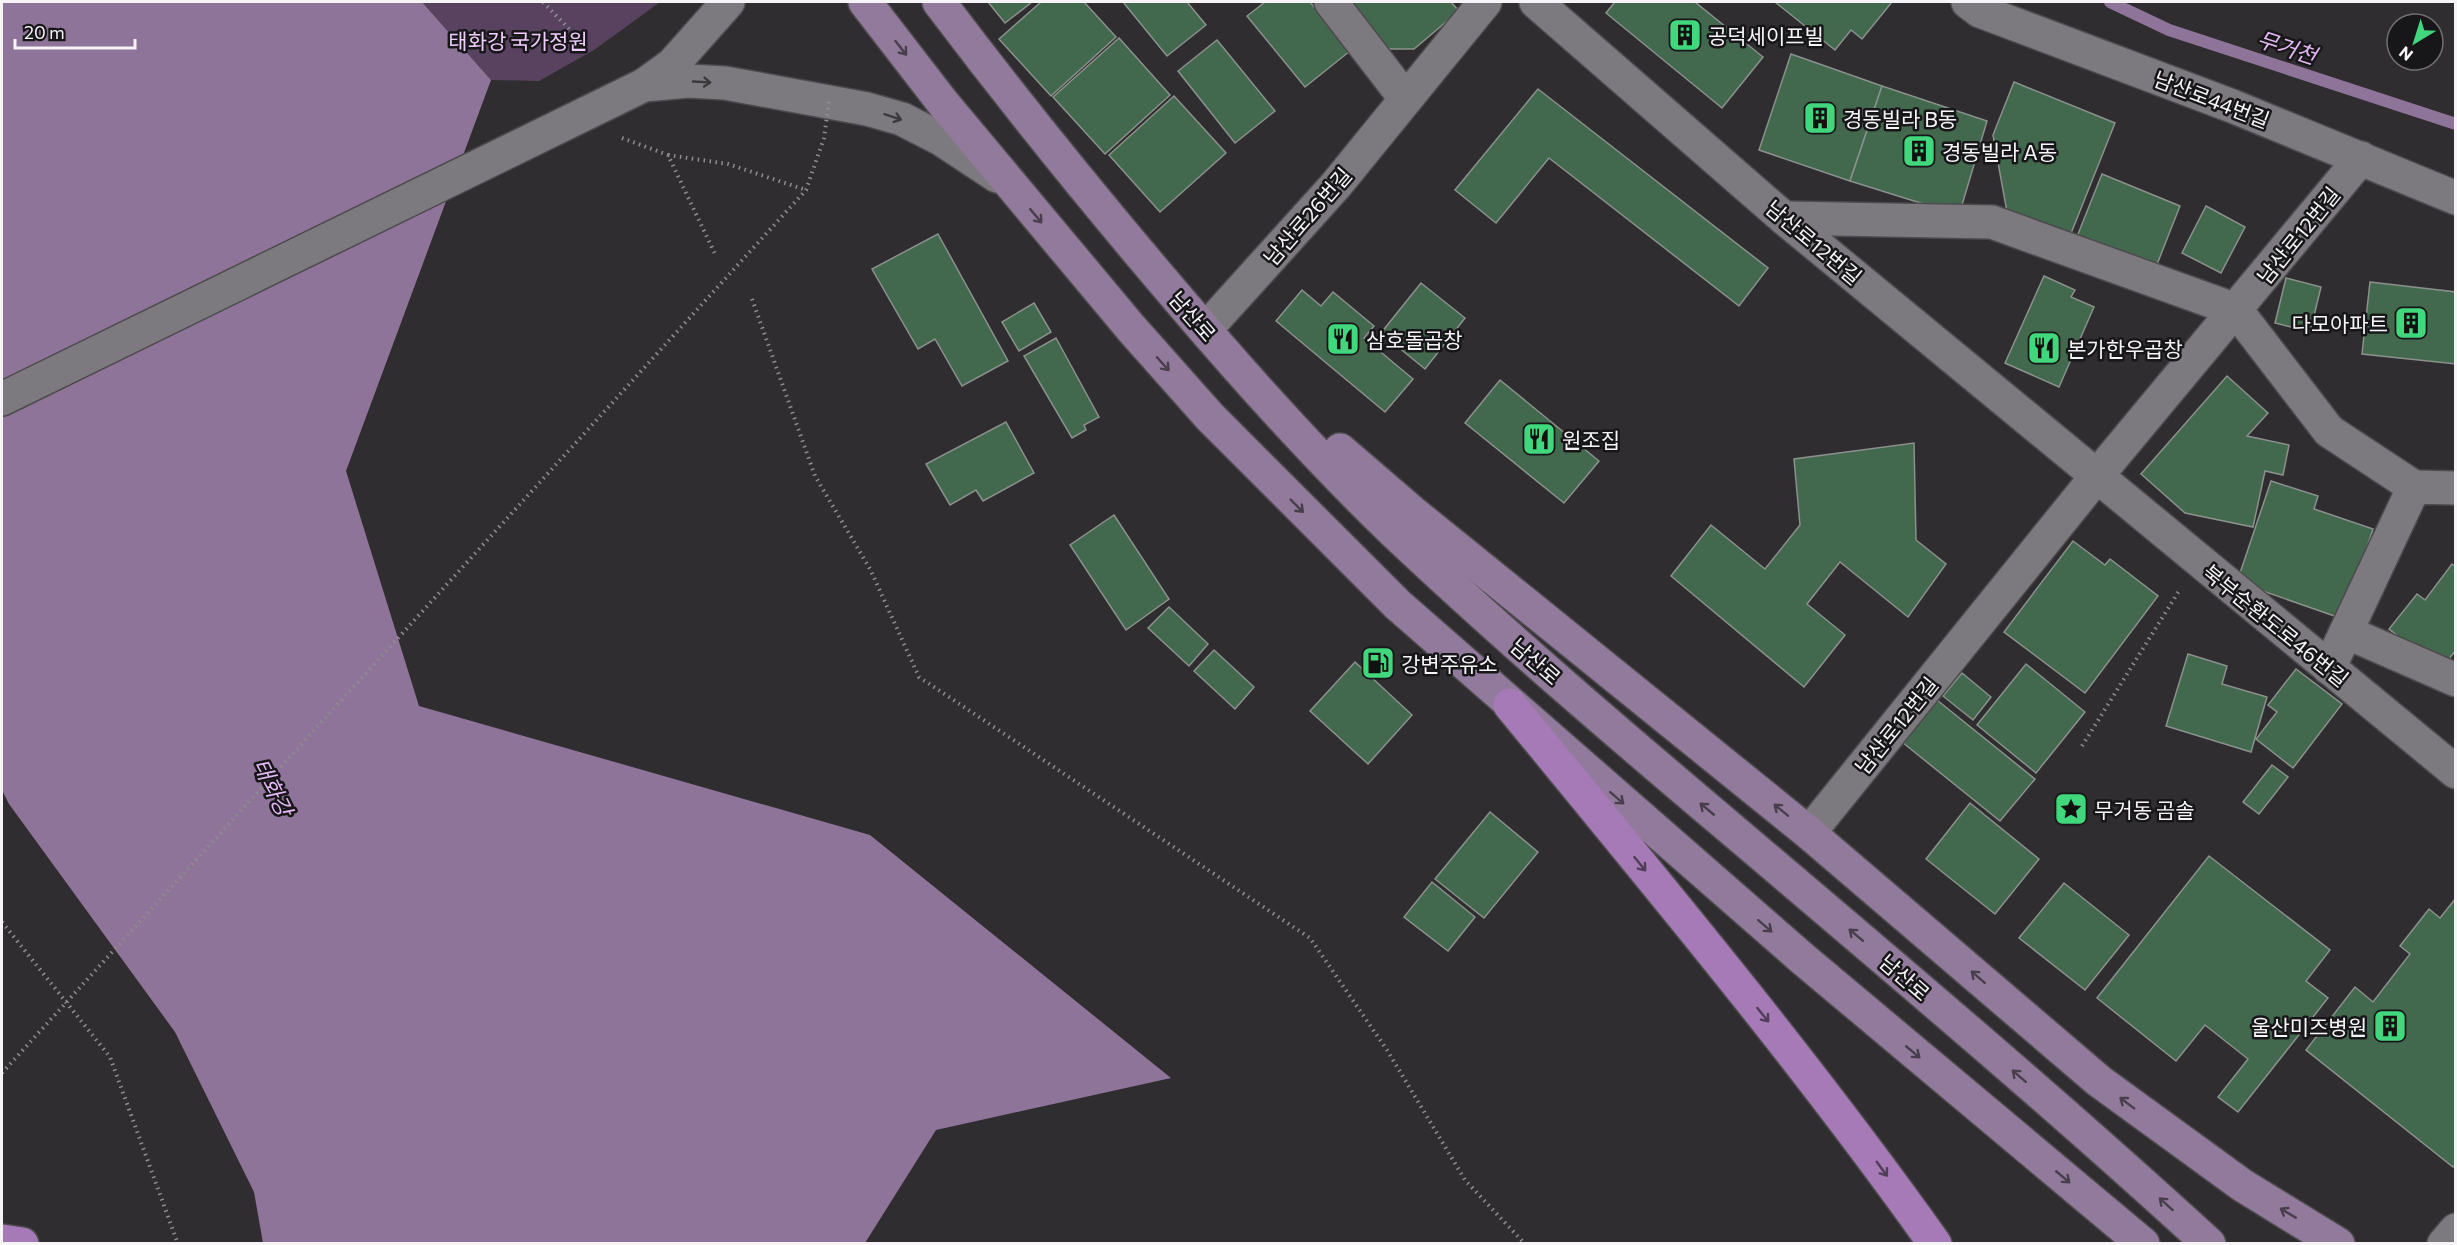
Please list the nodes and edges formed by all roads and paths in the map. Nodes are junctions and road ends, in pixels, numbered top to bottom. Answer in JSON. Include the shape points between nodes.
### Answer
{"nodes":[{"id":1,"x":543,"y":2,"type":"edge"},
{"id":2,"x":728,"y":2,"type":"edge"},
{"id":3,"x":865,"y":2,"type":"edge"},
{"id":4,"x":939,"y":2,"type":"edge"},
{"id":5,"x":1331,"y":2,"type":"edge"},
{"id":6,"x":1485,"y":2,"type":"edge"},
{"id":7,"x":1536,"y":2,"type":"edge"},
{"id":8,"x":1968,"y":2,"type":"edge"},
{"id":9,"x":573,"y":32,"type":"dead end"},
{"id":10,"x":644,"y":85,"type":"junction"},
{"id":11,"x":1406,"y":98,"type":"junction"},
{"id":12,"x":829,"y":100,"type":"junction"},
{"id":13,"x":602,"y":122,"type":"junction"},
{"id":14,"x":668,"y":155,"type":"junction"},
{"id":15,"x":2361,"y":158,"type":"junction"},
{"id":16,"x":1014,"y":189,"type":"junction"},
{"id":17,"x":806,"y":190,"type":"junction"},
{"id":18,"x":2456,"y":198,"type":"edge"},
{"id":19,"x":1784,"y":218,"type":"junction"},
{"id":20,"x":715,"y":254,"type":"dead end"},
{"id":21,"x":752,"y":299,"type":"dead end"},
{"id":22,"x":2236,"y":310,"type":"junction"},
{"id":23,"x":1205,"y":330,"type":"junction"},
{"id":24,"x":2,"y":399,"type":"edge"},
{"id":25,"x":2096,"y":477,"type":"junction"},
{"id":26,"x":2414,"y":487,"type":"junction"},
{"id":27,"x":2456,"y":488,"type":"edge"},
{"id":28,"x":2198,"y":561,"type":"junction"},
{"id":29,"x":2346,"y":632,"type":"junction"},
{"id":30,"x":2329,"y":668,"type":"junction"},
{"id":31,"x":2456,"y":680,"type":"edge"},
{"id":32,"x":1510,"y":705,"type":"junction"},
{"id":33,"x":2082,"y":746,"type":"dead end"},
{"id":34,"x":2456,"y":772,"type":"edge"},
{"id":35,"x":1809,"y":833,"type":"junction"},
{"id":36,"x":2,"y":922,"type":"edge"},
{"id":37,"x":2,"y":1072,"type":"edge"},
{"id":38,"x":2456,"y":1230,"type":"edge"},
{"id":39,"x":2,"y":1241,"type":"edge"},
{"id":40,"x":22,"y":1244,"type":"edge"},
{"id":41,"x":178,"y":1244,"type":"edge"},
{"id":42,"x":1525,"y":1244,"type":"edge"},
{"id":43,"x":1935,"y":1244,"type":"edge"},
{"id":44,"x":2143,"y":1244,"type":"edge"},
{"id":45,"x":2209,"y":1244,"type":"edge"},
{"id":46,"x":2338,"y":1244,"type":"edge"},
{"id":47,"x":2444,"y":1244,"type":"edge"}],
"edges":[{"from":1,"to":9,"type":"path"},
{"from":2,"to":10,"type":"street","via":[[673,64]]},
{"from":3,"to":16,"type":"main road","one_way":true},
{"from":4,"to":23,"type":"main road","name":"남산로","via":[[1101,209]]},
{"from":5,"to":11,"type":"street"},
{"from":6,"to":11,"type":"street","name":"남산로26번길"},
{"from":7,"to":19,"type":"street","name":"남산로12번길"},
{"from":8,"to":15,"type":"street","name":"남산로44번길","via":[[1980,10]]},
{"from":10,"to":12,"type":"street","one_way":true,"via":[[724,83]]},
{"from":10,"to":13,"type":"street"},
{"from":11,"to":23,"type":"street","name":"남산로26번길","via":[[1336,185]]},
{"from":12,"to":16,"type":"street","one_way":true,"via":[[902,119],[975,159]]},
{"from":12,"to":17,"type":"path","bridge":true,"via":[[824,138]]},
{"from":13,"to":14,"type":"path"},
{"from":13,"to":24,"type":"street"},
{"from":14,"to":17,"type":"path","via":[[728,164]]},
{"from":14,"to":20,"type":"path"},
{"from":15,"to":18,"type":"street","name":"남산로44번길"},
{"from":15,"to":22,"type":"street","name":"남산로12번길"},
{"from":16,"to":32,"type":"main road","one_way":true,"via":[[1218,425],[1398,605]]},
{"from":17,"to":37,"type":"path","bridge":true},
{"from":19,"to":22,"type":"street","via":[[1992,222]]},
{"from":19,"to":25,"type":"street","name":"남산로12번길"},
{"from":21,"to":42,"type":"path","via":[[814,476],[870,569],[919,677],[1310,938],[1387,1050],[1465,1180]]},
{"from":22,"to":25,"type":"street","name":"남산로12번길"},
{"from":22,"to":26,"type":"street","via":[[2329,431]]},
{"from":35,"to":23,"type":"main road","one_way":true,"via":[[1412,512]]},
{"from":45,"to":23,"type":"main road","name":"남산로","one_way":true,"via":[[2123,1165],[1485,616],[1314,452]]},
{"from":25,"to":28,"type":"street","name":"북부순환도로46번길"},
{"from":25,"to":35,"type":"street","name":"남산로12번길"},
{"from":26,"to":27,"type":"street"},
{"from":26,"to":29,"type":"street"},
{"from":28,"to":30,"type":"street","name":"북부순환도로46번길"},
{"from":28,"to":33,"type":"path"},
{"from":29,"to":30,"type":"street"},
{"from":29,"to":31,"type":"street"},
{"from":30,"to":34,"type":"street","name":"북부순환도로46번길"},
{"from":32,"to":43,"type":"main road","one_way":true,"via":[[1776,1030]]},
{"from":32,"to":44,"type":"main road","one_way":true,"via":[[1803,959]]},
{"from":46,"to":35,"type":"main road","one_way":true,"via":[[2242,1185],[2099,1081]]},
{"from":36,"to":41,"type":"path","via":[[110,1058]]},
{"from":38,"to":47,"type":"street"},
{"from":39,"to":40,"type":"main road"}]}
